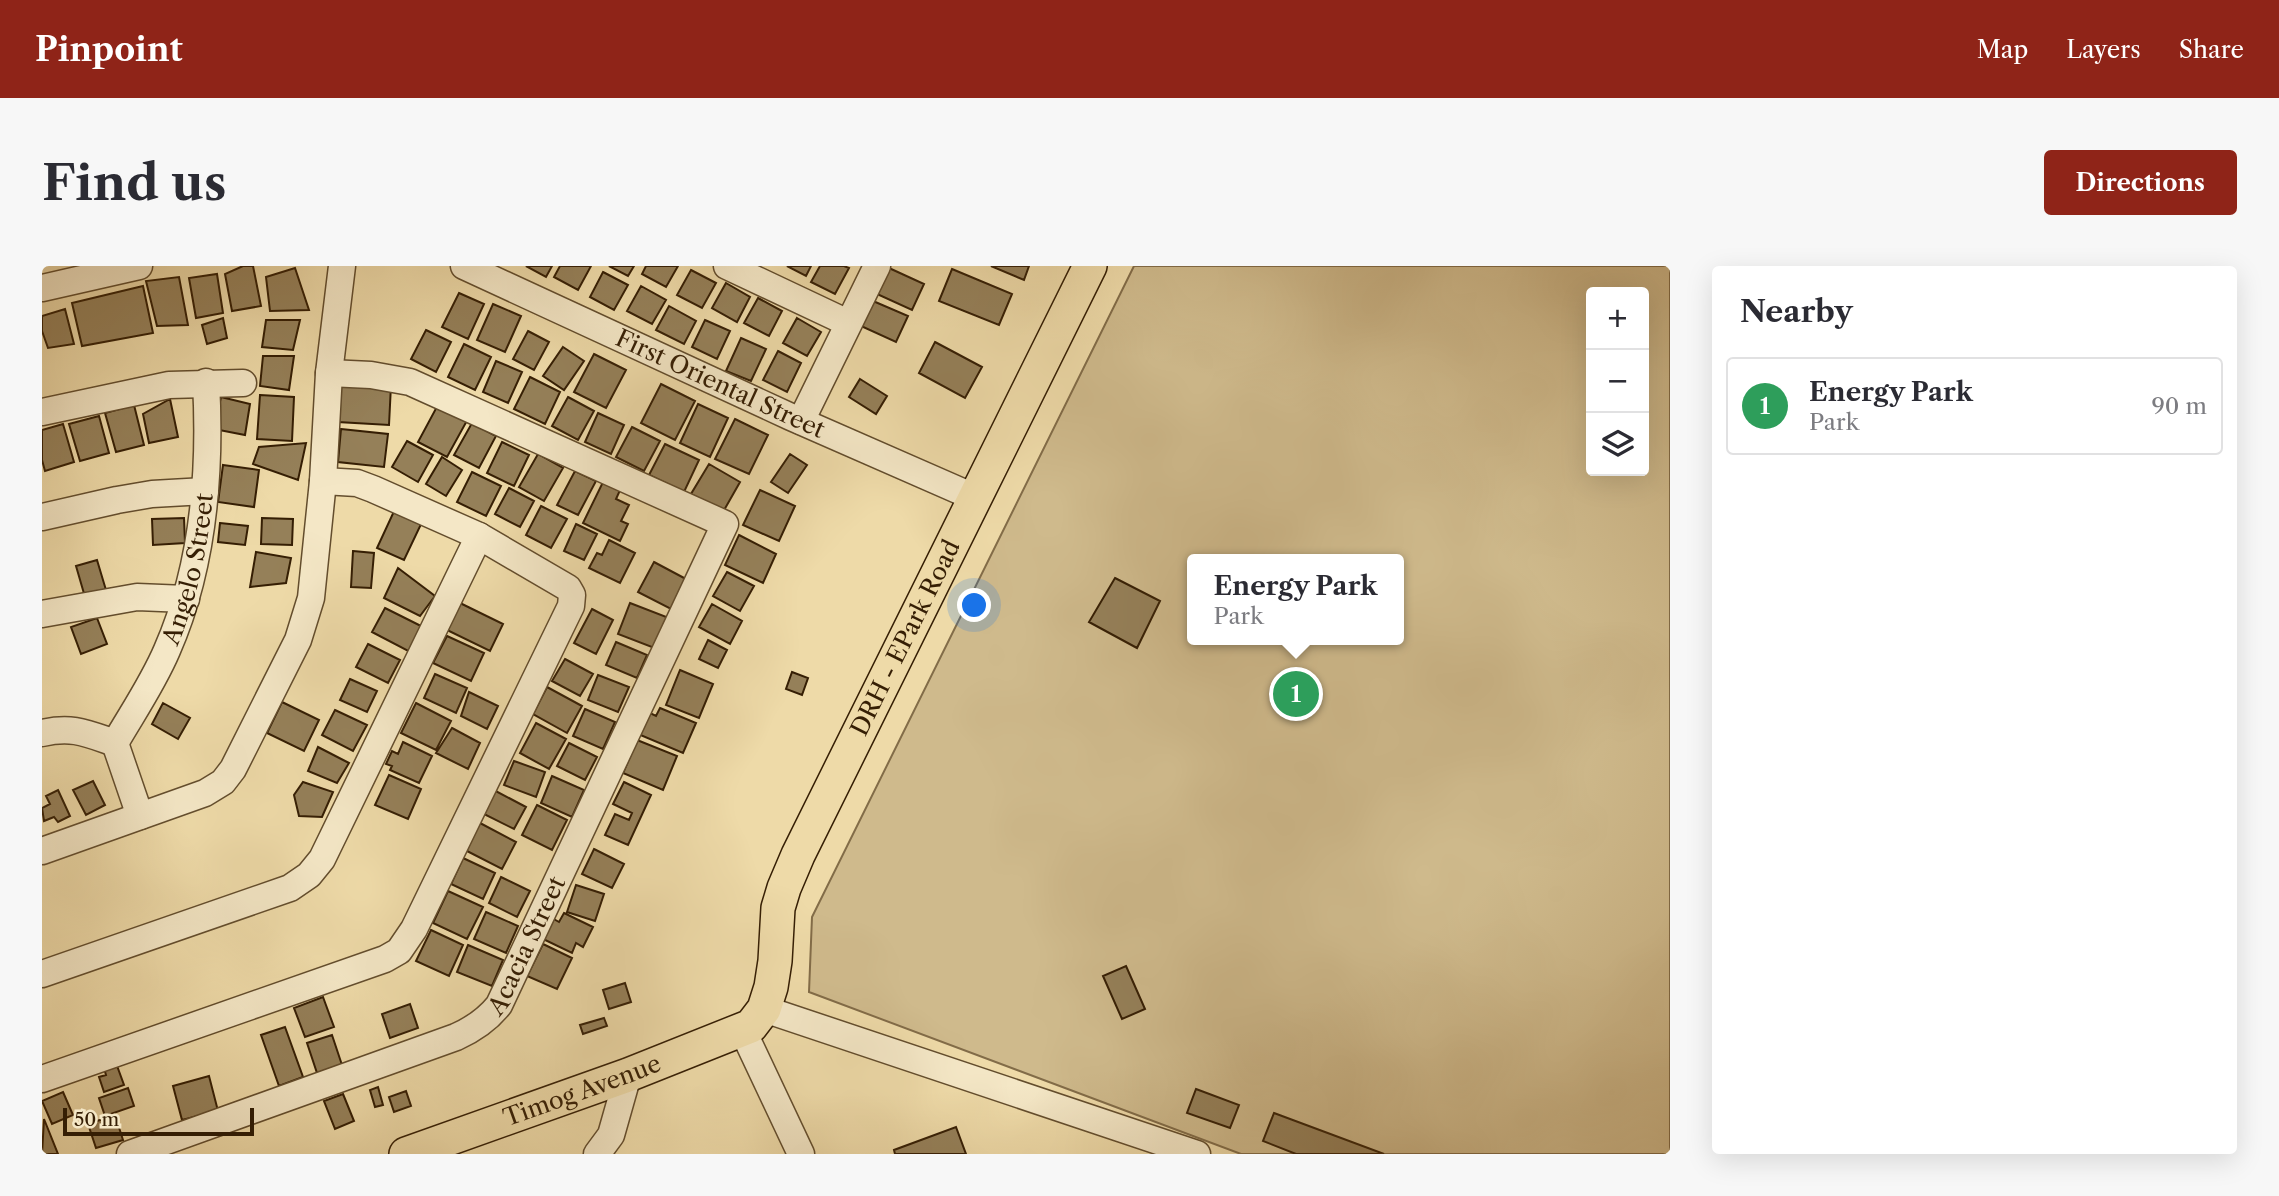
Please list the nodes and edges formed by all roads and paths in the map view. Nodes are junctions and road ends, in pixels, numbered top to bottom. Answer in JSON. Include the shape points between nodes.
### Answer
{"nodes":[{"id":1,"x":139,"y":266,"type":"edge"},
{"id":2,"x":342,"y":266,"type":"edge"},
{"id":3,"x":464,"y":266,"type":"edge"},
{"id":4,"x":877,"y":266,"type":"edge"},
{"id":5,"x":1090,"y":266,"type":"edge"},
{"id":6,"x":743,"y":269,"type":"edge"},
{"id":7,"x":42,"y":288,"type":"edge"},
{"id":8,"x":849,"y":323,"type":"junction"},
{"id":9,"x":329,"y":373,"type":"junction"},
{"id":10,"x":206,"y":382,"type":"junction"},
{"id":11,"x":243,"y":383,"type":"dead end"},
{"id":12,"x":42,"y":412,"type":"edge"},
{"id":13,"x":801,"y":421,"type":"junction"},
{"id":14,"x":323,"y":481,"type":"junction"},
{"id":15,"x":205,"y":492,"type":"junction"},
{"id":16,"x":976,"y":498,"type":"junction"},
{"id":17,"x":42,"y":517,"type":"edge"},
{"id":18,"x":479,"y":536,"type":"junction"},
{"id":19,"x":186,"y":599,"type":"junction"},
{"id":20,"x":42,"y":614,"type":"edge"},
{"id":21,"x":42,"y":733,"type":"edge"},
{"id":22,"x":114,"y":743,"type":"junction"},
{"id":23,"x":140,"y":816,"type":"junction"},
{"id":24,"x":42,"y":851,"type":"edge"},
{"id":25,"x":42,"y":974,"type":"edge"},
{"id":26,"x":755,"y":1020,"type":"junction"},
{"id":27,"x":628,"y":1075,"type":"junction"},
{"id":28,"x":42,"y":1079,"type":"edge"},
{"id":29,"x":130,"y":1154,"type":"edge"},
{"id":30,"x":406,"y":1154,"type":"edge"},
{"id":31,"x":597,"y":1154,"type":"edge"},
{"id":32,"x":801,"y":1154,"type":"edge"},
{"id":33,"x":1197,"y":1154,"type":"edge"}],
"edges":[{"from":1,"to":7,"type":"street"},
{"from":2,"to":9,"type":"street"},
{"from":3,"to":13,"type":"street","name":"First Oriental Street"},
{"from":4,"to":8,"type":"street"},
{"from":5,"to":16,"type":"main road","name":"DRH - EPark Road"},
{"from":6,"to":8,"type":"street"},
{"from":8,"to":13,"type":"street"},
{"from":9,"to":14,"type":"street"},
{"from":9,"to":29,"type":"street","name":"Acacia Street","via":[[410,382],[724,524],[489,1018],[456,1037]]},
{"from":10,"to":11,"type":"street"},
{"from":10,"to":12,"type":"street","via":[[169,385]]},
{"from":10,"to":15,"type":"street","name":"Angelo Street"},
{"from":13,"to":16,"type":"street","name":"First Oriental Street"},
{"from":14,"to":18,"type":"street","via":[[357,483]]},
{"from":14,"to":23,"type":"street","via":[[306,620],[233,769],[205,793]]},
{"from":15,"to":17,"type":"street","via":[[140,496]]},
{"from":15,"to":19,"type":"street","name":"Angelo Street"},
{"from":16,"to":26,"type":"main road","name":"DRH - EPark Road","via":[[784,888],[771,987]]},
{"from":18,"to":25,"type":"street","via":[[322,859],[309,875],[290,888]]},
{"from":18,"to":28,"type":"street","via":[[568,588],[571,606],[414,929],[398,951]]},
{"from":19,"to":20,"type":"street","via":[[137,597]]},
{"from":19,"to":22,"type":"street","name":"Angelo Street","via":[[153,680]]},
{"from":21,"to":22,"type":"street","via":[[80,730]]},
{"from":22,"to":23,"type":"street"},
{"from":23,"to":24,"type":"street"},
{"from":26,"to":27,"type":"main road","name":"Timog Avenue"},
{"from":26,"to":32,"type":"street"},
{"from":26,"to":33,"type":"street"},
{"from":27,"to":30,"type":"main road","name":"Timog Avenue"},
{"from":27,"to":31,"type":"street","via":[[611,1135]]}]}
